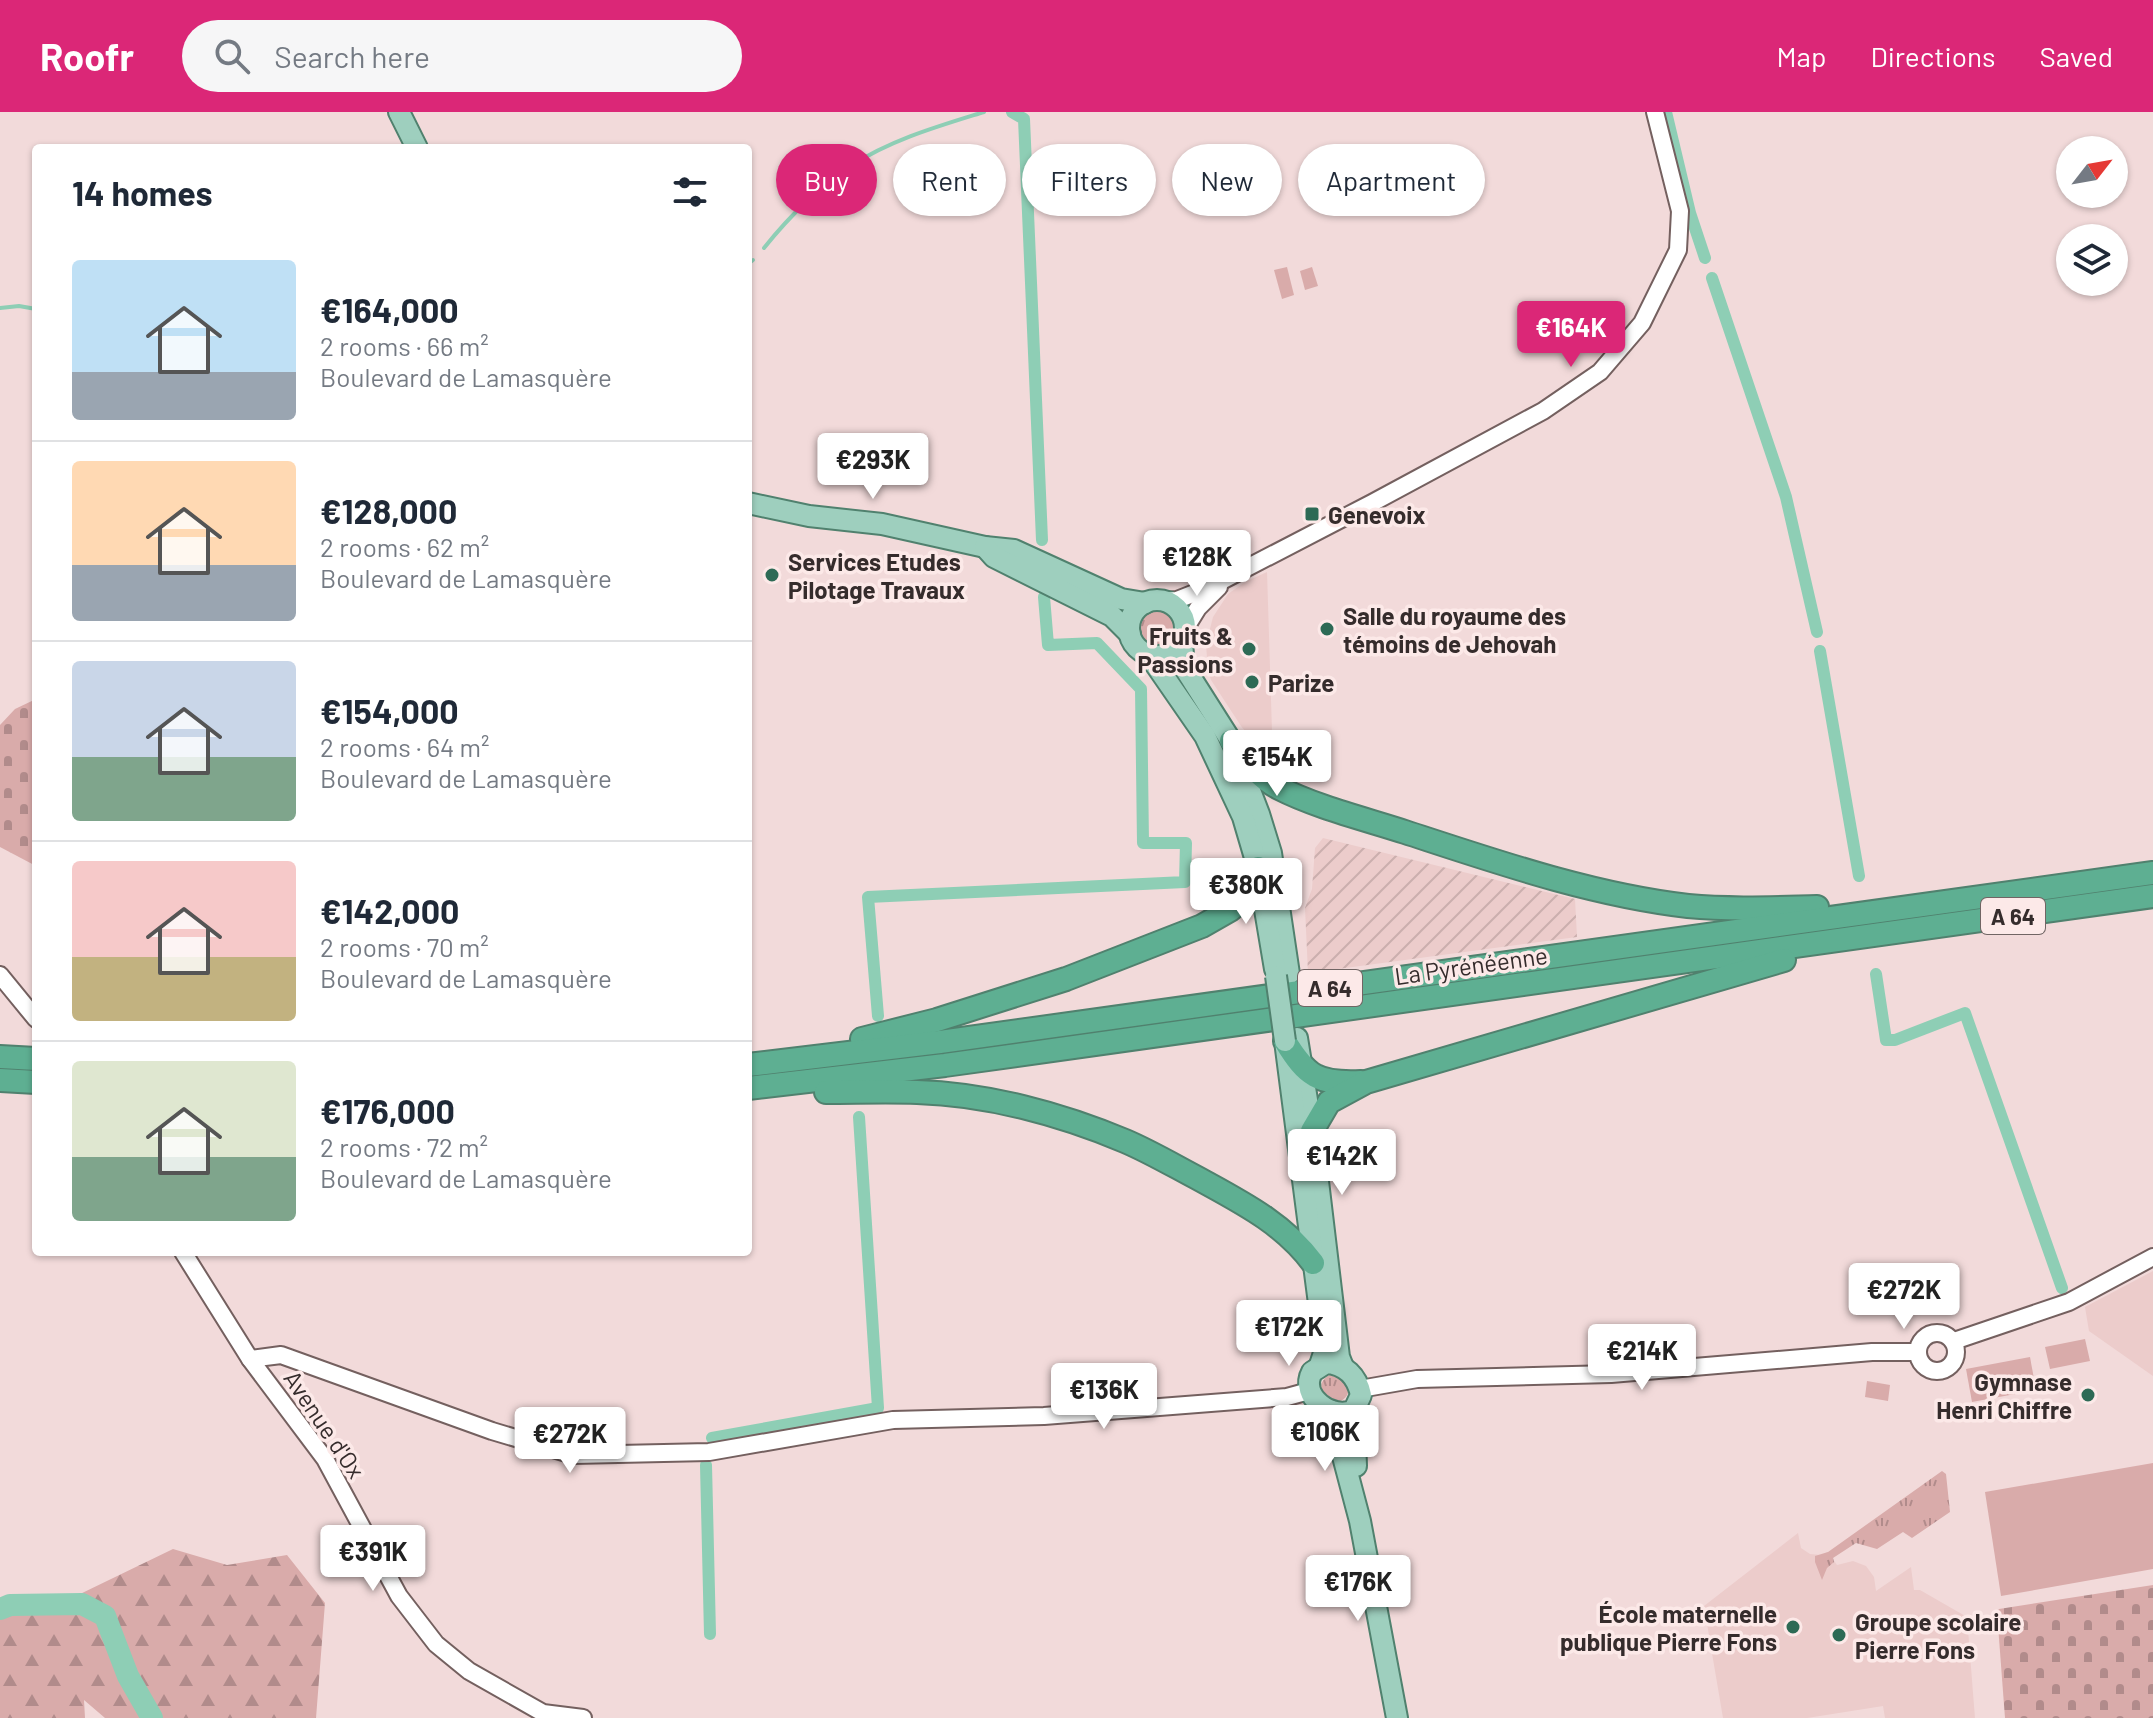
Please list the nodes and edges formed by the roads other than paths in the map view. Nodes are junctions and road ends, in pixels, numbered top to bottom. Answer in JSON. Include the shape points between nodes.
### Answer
{"nodes":[{"id":1,"x":399,"y":112,"type":"edge"},
{"id":2,"x":1655,"y":112,"type":"edge"},
{"id":3,"x":415,"y":144,"type":"edge"},
{"id":4,"x":752,"y":504,"type":"edge"},
{"id":5,"x":985,"y":547,"type":"junction"},
{"id":6,"x":1234,"y":574,"type":"junction"},
{"id":7,"x":1154,"y":602,"type":"junction"},
{"id":8,"x":1130,"y":634,"type":"junction"},
{"id":9,"x":1184,"y":635,"type":"junction"},
{"id":10,"x":1149,"y":655,"type":"junction"},
{"id":11,"x":1231,"y":741,"type":"junction"},
{"id":12,"x":1258,"y":868,"type":"junction"},
{"id":13,"x":2153,"y":873,"type":"edge"},
{"id":14,"x":2153,"y":896,"type":"edge"},
{"id":15,"x":1912,"y":906,"type":"junction"},
{"id":16,"x":1872,"y":936,"type":"junction"},
{"id":17,"x":0,"y":975,"type":"edge"},
{"id":18,"x":1282,"y":975,"type":"junction"},
{"id":19,"x":32,"y":1014,"type":"edge"},
{"id":20,"x":1291,"y":1040,"type":"junction"},
{"id":21,"x":752,"y":1054,"type":"edge"},
{"id":22,"x":0,"y":1057,"type":"edge"},
{"id":23,"x":32,"y":1059,"type":"edge"},
{"id":24,"x":752,"y":1065,"type":"edge"},
{"id":25,"x":1301,"y":1068,"type":"junction"},
{"id":26,"x":0,"y":1080,"type":"edge"},
{"id":27,"x":32,"y":1082,"type":"edge"},
{"id":28,"x":1366,"y":1082,"type":"junction"},
{"id":29,"x":781,"y":1086,"type":"junction"},
{"id":30,"x":752,"y":1088,"type":"edge"},
{"id":31,"x":1312,"y":1131,"type":"junction"},
{"id":32,"x":186,"y":1256,"type":"edge"},
{"id":33,"x":2153,"y":1257,"type":"edge"},
{"id":34,"x":1313,"y":1263,"type":"junction"},
{"id":35,"x":1954,"y":1341,"type":"junction"},
{"id":36,"x":1918,"y":1352,"type":"junction"},
{"id":37,"x":250,"y":1359,"type":"junction"},
{"id":38,"x":1320,"y":1365,"type":"junction"},
{"id":39,"x":1343,"y":1367,"type":"junction"},
{"id":40,"x":1360,"y":1389,"type":"junction"},
{"id":41,"x":1309,"y":1391,"type":"junction"},
{"id":42,"x":1354,"y":1410,"type":"junction"},
{"id":43,"x":1331,"y":1411,"type":"junction"},
{"id":44,"x":1360,"y":1521,"type":"junction"},
{"id":45,"x":583,"y":1718,"type":"edge"},
{"id":46,"x":1397,"y":1718,"type":"edge"}],
"edges":[{"from":1,"to":3,"type":"main road"},
{"from":2,"to":6,"type":"street","via":[[1680,211],[1678,250],[1642,323],[1618,354],[1543,411]]},
{"from":4,"to":5,"type":"main road"},
{"from":5,"to":7,"type":"main road","via":[[1014,550],[1121,599]]},
{"from":5,"to":8,"type":"main road","via":[[994,557],[1112,616]]},
{"from":6,"to":7,"type":"street","via":[[1188,596]]},
{"from":6,"to":9,"type":"street","via":[[1198,608]]},
{"from":7,"to":8,"type":"main road","via":[[1134,613]]},
{"from":7,"to":9,"type":"main road","via":[[1177,608]]},
{"from":8,"to":10,"type":"main road"},
{"from":9,"to":10,"type":"main road","via":[[1177,648]]},
{"from":9,"to":11,"type":"main road","via":[[1184,667]]},
{"from":10,"to":12,"type":"main road","via":[[1205,736],[1243,817]]},
{"from":11,"to":15,"type":"highway","via":[[1260,776],[1280,789],[1462,851],[1593,888],[1689,906],[1823,906],[1904,898]]},
{"from":11,"to":18,"type":"main road","via":[[1271,853]]},
{"from":12,"to":18,"type":"main road"},
{"from":12,"to":21,"type":"highway","via":[[1248,892],[1219,917],[1066,979],[873,1037]]},
{"from":13,"to":15,"type":"highway","name":"La Pyrénéenne","number":"A 64"},
{"from":14,"to":16,"type":"highway","name":"La Pyrénéenne","number":"A 64"},
{"from":15,"to":24,"type":"highway","name":"La Pyrénéenne","number":"A 64"},
{"from":16,"to":28,"type":"highway","via":[[1858,947],[1751,968]]},
{"from":16,"to":29,"type":"highway","name":"La Pyrénéenne","number":"A 64"},
{"from":17,"to":19,"type":"street"},
{"from":18,"to":20,"type":"main road"},
{"from":20,"to":25,"type":"highway"},
{"from":20,"to":34,"type":"main road"},
{"from":22,"to":23,"type":"highway"},
{"from":25,"to":28,"type":"highway","via":[[1331,1083]]},
{"from":25,"to":31,"type":"main road"},
{"from":26,"to":27,"type":"highway"},
{"from":28,"to":31,"type":"highway","via":[[1329,1102]]},
{"from":29,"to":30,"type":"highway","name":"La Pyrénéenne","number":"A 64"},
{"from":29,"to":34,"type":"highway","via":[[961,1097],[1087,1127],[1127,1141],[1269,1218]]},
{"from":31,"to":39,"type":"main road"},
{"from":32,"to":37,"type":"street","name":"Avenue d'Ox"},
{"from":33,"to":35,"type":"street","via":[[2069,1302]]},
{"from":34,"to":38,"type":"main road","via":[[1325,1350]]},
{"from":35,"to":36,"type":"street","via":[[1932,1333],[1922,1339]]},
{"from":35,"to":36,"type":"street","via":[[1955,1359],[1942,1370],[1925,1366]]},
{"from":36,"to":40,"type":"street","via":[[1611,1374],[1417,1379]]},
{"from":37,"to":41,"type":"street","via":[[281,1355],[573,1455],[709,1452],[893,1420],[1044,1416]]},
{"from":37,"to":45,"type":"street","name":"Avenue d'Ox","via":[[325,1459],[399,1596],[436,1644],[469,1671],[543,1713]]},
{"from":38,"to":39,"type":"main road"},
{"from":38,"to":41,"type":"main road","via":[[1309,1378]]},
{"from":39,"to":40,"type":"main road"},
{"from":40,"to":42,"type":"main road"},
{"from":41,"to":43,"type":"main road"},
{"from":42,"to":43,"type":"main road"},
{"from":42,"to":44,"type":"main road"},
{"from":43,"to":44,"type":"main road"},
{"from":44,"to":46,"type":"main road"}]}
